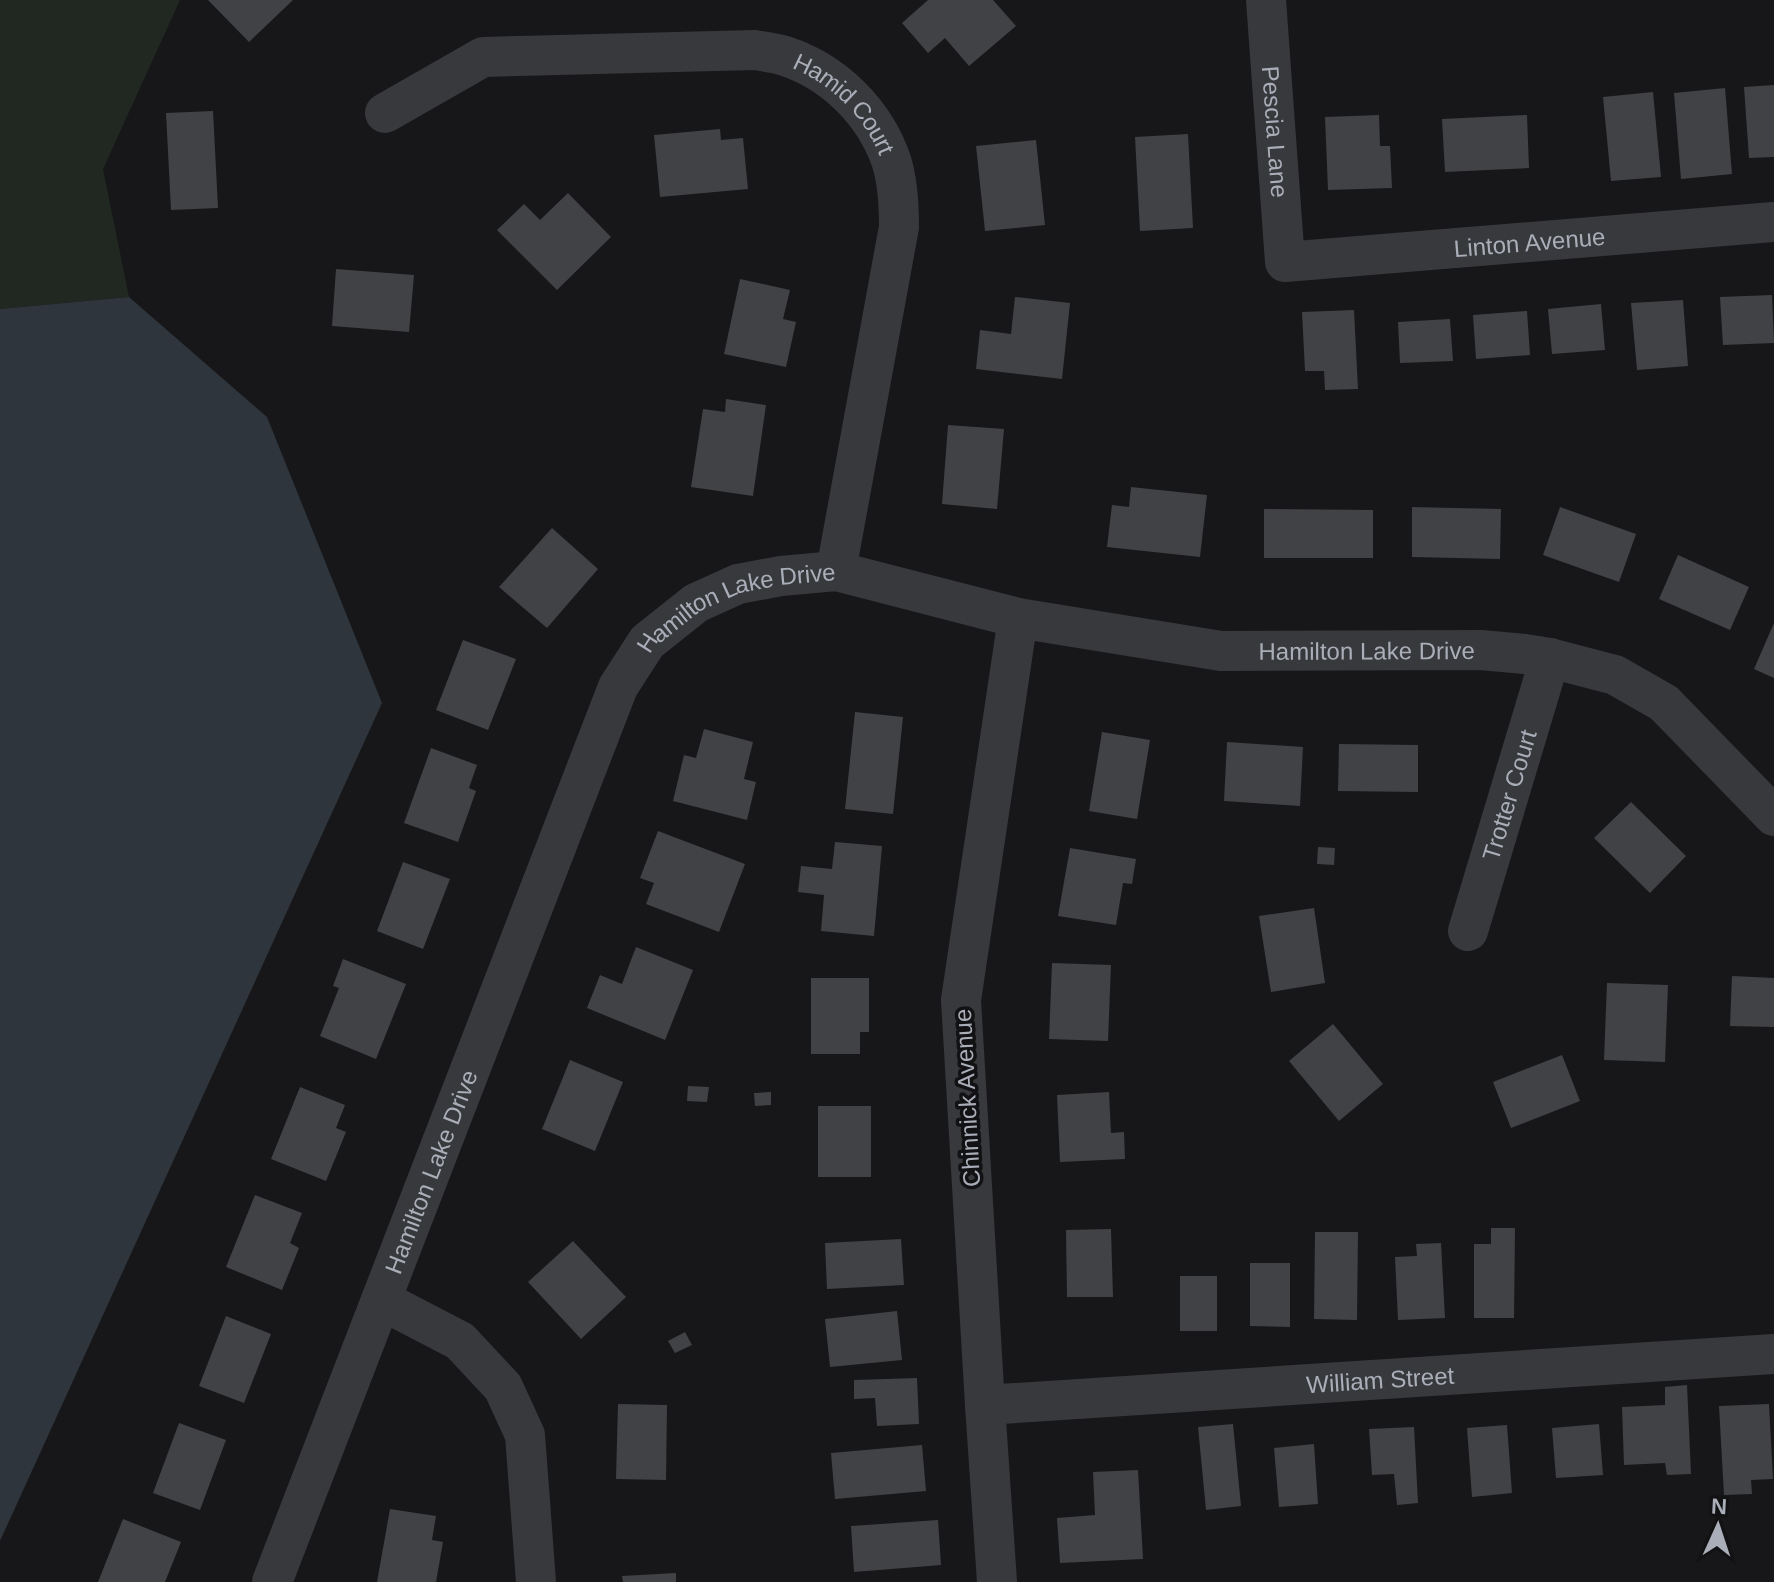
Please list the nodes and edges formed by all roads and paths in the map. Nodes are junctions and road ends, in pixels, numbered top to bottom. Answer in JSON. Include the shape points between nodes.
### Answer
{"nodes":[{"id":1,"x":1266,"y":0,"type":"edge"},
{"id":2,"x":385,"y":113,"type":"dead end"},
{"id":3,"x":1774,"y":222,"type":"edge"},
{"id":4,"x":1285,"y":262,"type":"joint"},
{"id":5,"x":836,"y":571,"type":"junction"},
{"id":6,"x":1018,"y":618,"type":"junction"},
{"id":7,"x":1550,"y":658,"type":"junction"},
{"id":8,"x":1774,"y":816,"type":"edge"},
{"id":9,"x":1468,"y":931,"type":"dead end"},
{"id":10,"x":381,"y":1300,"type":"junction"},
{"id":11,"x":1774,"y":1354,"type":"edge"},
{"id":12,"x":985,"y":1405,"type":"junction"},
{"id":13,"x":272,"y":1582,"type":"edge"},
{"id":14,"x":536,"y":1582,"type":"edge"},
{"id":15,"x":997,"y":1582,"type":"edge"}],
"edges":[{"from":1,"to":4,"type":"street","name":"Pescia Lane"},
{"from":2,"to":5,"type":"street","name":"Hamid Court","via":[[483,57],[755,50],[785,56],[824,74],[852,97],[877,128],[892,161],[899,227]]},
{"from":3,"to":4,"type":"street","name":"Linton Avenue"},
{"from":5,"to":6,"type":"street","name":"Hamilton Lake Drive"},
{"from":5,"to":10,"type":"street","name":"Hamilton Lake Drive","via":[[738,584],[696,603],[647,642],[625,676]]},
{"from":6,"to":7,"type":"street","name":"Hamilton Lake Drive","via":[[1221,651],[1481,650]]},
{"from":6,"to":12,"type":"street","name":"Chinnick Avenue","via":[[961,1000]]},
{"from":7,"to":8,"type":"street","name":"Hamilton Lake Drive","via":[[1615,675],[1664,703]]},
{"from":7,"to":9,"type":"street","name":"Trotter Court"},
{"from":10,"to":13,"type":"street","name":"Hamilton Lake Drive"},
{"from":10,"to":14,"type":"street","via":[[460,1341],[503,1387],[525,1435]]},
{"from":11,"to":12,"type":"street","name":"William Street"},
{"from":12,"to":15,"type":"street","name":"Chinnick Avenue"}]}
